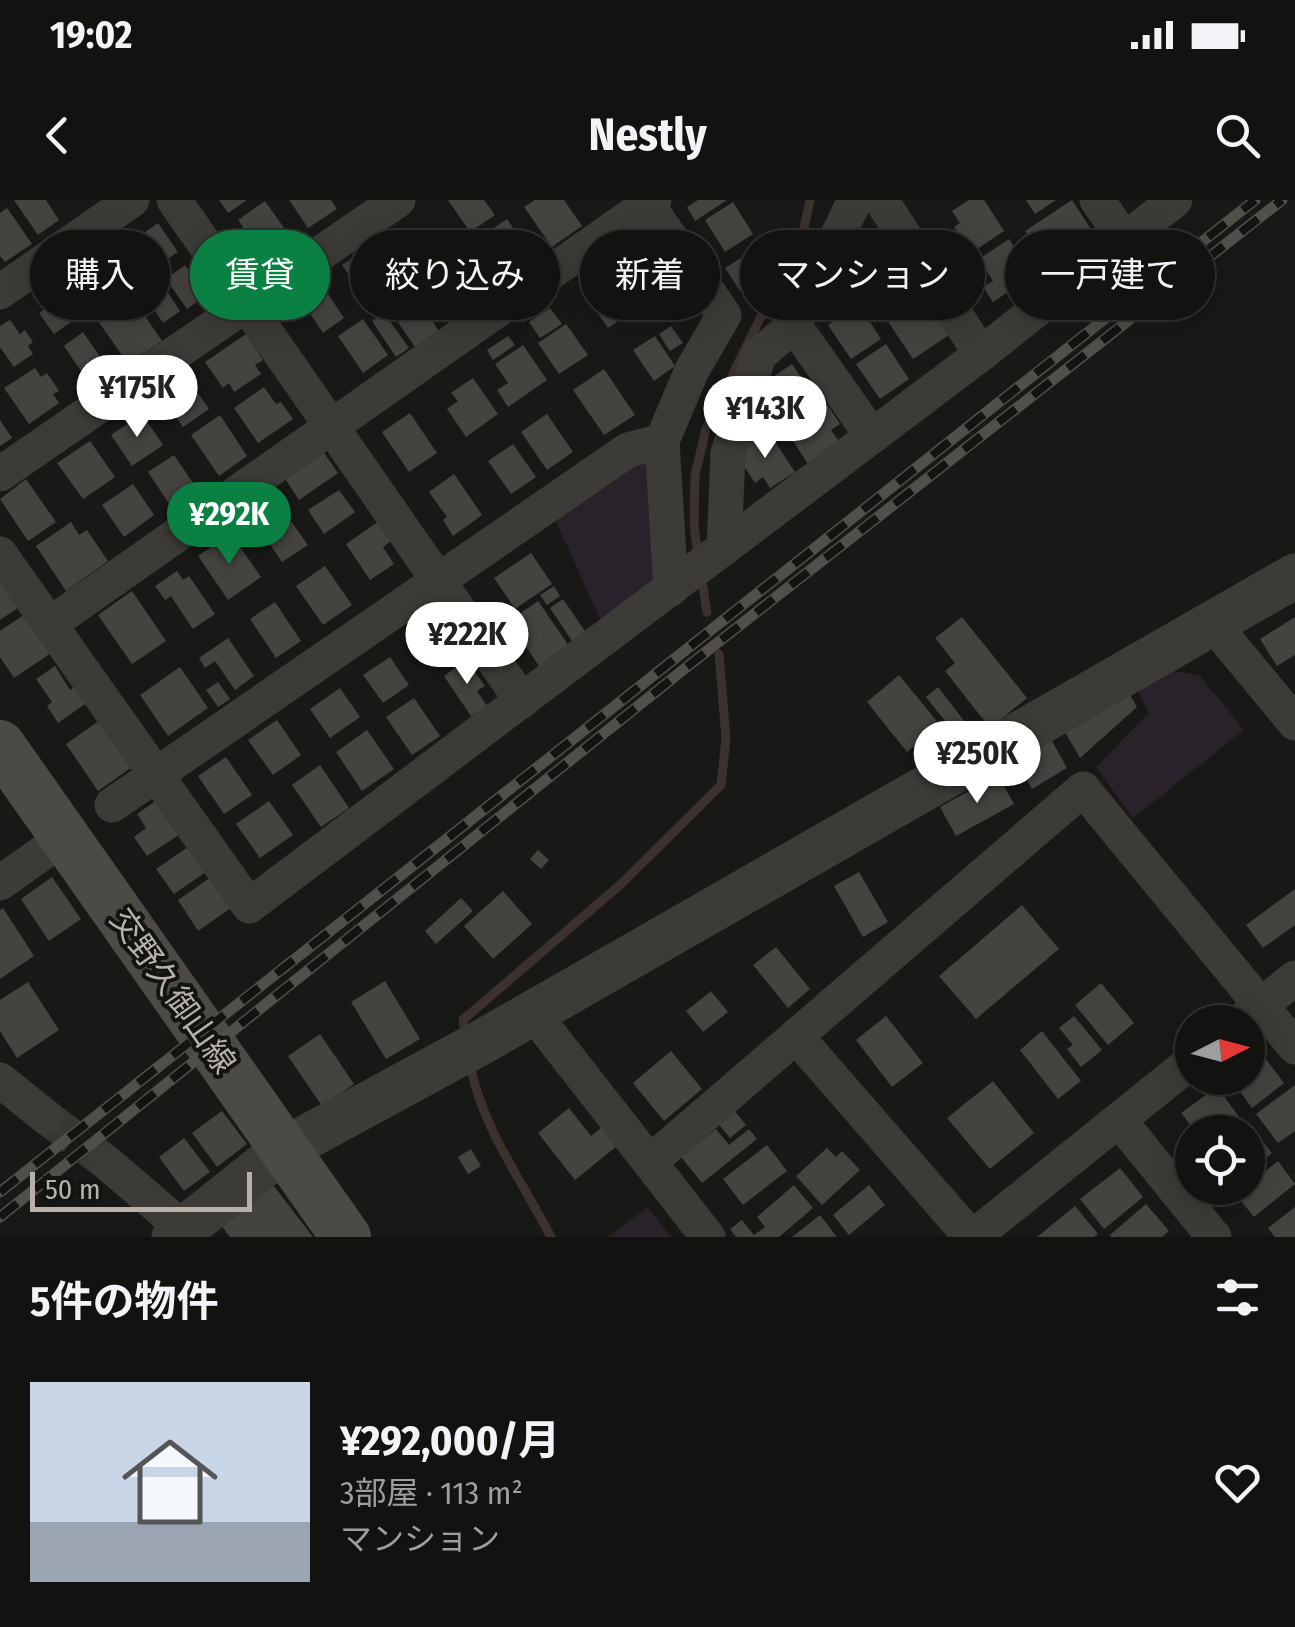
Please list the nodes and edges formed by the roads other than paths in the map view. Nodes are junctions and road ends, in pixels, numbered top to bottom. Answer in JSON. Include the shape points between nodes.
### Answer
{"nodes":[{"id":1,"x":132,"y":200,"type":"edge"},
{"id":2,"x":174,"y":200,"type":"edge"},
{"id":3,"x":398,"y":200,"type":"edge"},
{"id":4,"x":855,"y":200,"type":"edge"},
{"id":5,"x":881,"y":200,"type":"edge"},
{"id":6,"x":1097,"y":200,"type":"edge"},
{"id":7,"x":1175,"y":200,"type":"edge"},
{"id":8,"x":649,"y":202,"type":"edge"},
{"id":9,"x":195,"y":230,"type":"edge"},
{"id":10,"x":1118,"y":230,"type":"edge"},
{"id":11,"x":1138,"y":230,"type":"edge"},
{"id":12,"x":330,"y":247,"type":"edge"},
{"id":13,"x":0,"y":292,"type":"edge"},
{"id":14,"x":223,"y":320,"type":"edge"},
{"id":15,"x":257,"y":320,"type":"edge"},
{"id":16,"x":1024,"y":320,"type":"edge"},
{"id":17,"x":794,"y":325,"type":"junction"},
{"id":18,"x":981,"y":354,"type":"junction"},
{"id":19,"x":331,"y":426,"type":"junction"},
{"id":20,"x":872,"y":436,"type":"junction"},
{"id":21,"x":662,"y":441,"type":"junction"},
{"id":22,"x":0,"y":474,"type":"edge"},
{"id":23,"x":724,"y":548,"type":"junction"},
{"id":24,"x":0,"y":554,"type":"edge"},
{"id":25,"x":1295,"y":576,"type":"edge"},
{"id":26,"x":438,"y":580,"type":"junction"},
{"id":27,"x":671,"y":589,"type":"junction"},
{"id":28,"x":50,"y":624,"type":"junction"},
{"id":29,"x":1214,"y":625,"type":"junction"},
{"id":30,"x":522,"y":702,"type":"junction"},
{"id":31,"x":1295,"y":723,"type":"edge"},
{"id":32,"x":0,"y":745,"type":"edge"},
{"id":33,"x":156,"y":774,"type":"junction"},
{"id":34,"x":112,"y":805,"type":"dead end"},
{"id":35,"x":65,"y":836,"type":"junction"},
{"id":36,"x":0,"y":883,"type":"edge"},
{"id":37,"x":1295,"y":978,"type":"edge"},
{"id":38,"x":1244,"y":1005,"type":"edge"},
{"id":39,"x":1262,"y":1005,"type":"edge"},
{"id":40,"x":533,"y":1013,"type":"junction"},
{"id":41,"x":1265,"y":1025,"type":"edge"},
{"id":42,"x":796,"y":1036,"type":"junction"},
{"id":43,"x":1295,"y":1048,"type":"edge"},
{"id":44,"x":1175,"y":1075,"type":"edge"},
{"id":45,"x":0,"y":1080,"type":"edge"},
{"id":46,"x":46,"y":1117,"type":"tunnel mouth"},
{"id":47,"x":1119,"y":1120,"type":"junction"},
{"id":48,"x":283,"y":1150,"type":"junction"},
{"id":49,"x":106,"y":1162,"type":"tunnel mouth"},
{"id":50,"x":650,"y":1162,"type":"junction"},
{"id":51,"x":179,"y":1233,"type":"edge"},
{"id":52,"x":346,"y":1237,"type":"edge"},
{"id":53,"x":708,"y":1237,"type":"edge"},
{"id":54,"x":972,"y":1237,"type":"edge"},
{"id":55,"x":1214,"y":1237,"type":"edge"}],
"edges":[{"from":1,"to":13,"type":"street"},
{"from":2,"to":9,"type":"street"},
{"from":3,"to":12,"type":"street"},
{"from":4,"to":17,"type":"street"},
{"from":5,"to":18,"type":"street"},
{"from":6,"to":10,"type":"street"},
{"from":7,"to":11,"type":"street"},
{"from":8,"to":19,"type":"street"},
{"from":8,"to":21,"type":"street","via":[[724,315]]},
{"from":14,"to":22,"type":"street"},
{"from":15,"to":19,"type":"street"},
{"from":16,"to":18,"type":"street"},
{"from":17,"to":20,"type":"street"},
{"from":17,"to":23,"type":"street","via":[[759,354],[728,454]]},
{"from":18,"to":20,"type":"street"},
{"from":19,"to":26,"type":"street"},
{"from":19,"to":28,"type":"street"},
{"from":20,"to":23,"type":"street"},
{"from":21,"to":26,"type":"street","via":[[628,450]]},
{"from":21,"to":27,"type":"street"},
{"from":23,"to":27,"type":"street"},
{"from":24,"to":28,"type":"street"},
{"from":25,"to":29,"type":"street"},
{"from":26,"to":30,"type":"street"},
{"from":26,"to":33,"type":"street"},
{"from":27,"to":30,"type":"street"},
{"from":28,"to":33,"type":"street"},
{"from":29,"to":31,"type":"street"},
{"from":29,"to":40,"type":"street"},
{"from":30,"to":33,"type":"street","via":[[250,906]]},
{"from":32,"to":35,"type":"main road","name":"交野久御山線"},
{"from":33,"to":34,"type":"street"},
{"from":35,"to":36,"type":"street"},
{"from":35,"to":48,"type":"main road","name":"交野久御山線"},
{"from":37,"to":39,"type":"street"},
{"from":38,"to":42,"type":"street","via":[[1084,789]]},
{"from":40,"to":48,"type":"street"},
{"from":40,"to":50,"type":"street"},
{"from":41,"to":43,"type":"street"},
{"from":42,"to":50,"type":"street"},
{"from":42,"to":54,"type":"street"},
{"from":44,"to":47,"type":"street"},
{"from":45,"to":46,"type":"street"},
{"from":47,"to":54,"type":"street"},
{"from":47,"to":55,"type":"street"},
{"from":48,"to":51,"type":"street"},
{"from":48,"to":52,"type":"main road","name":"交野久御山線"},
{"from":49,"to":51,"type":"street"},
{"from":50,"to":53,"type":"street"}]}
